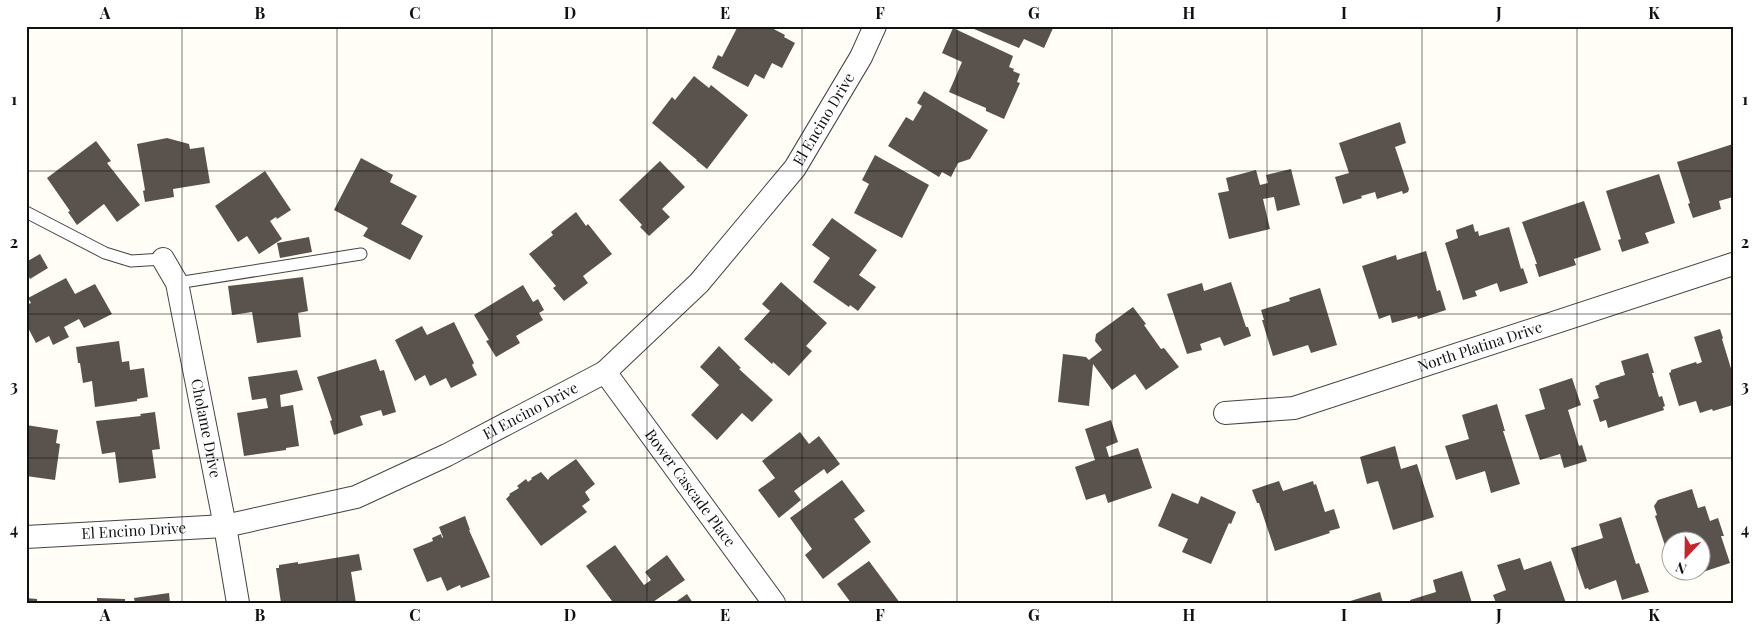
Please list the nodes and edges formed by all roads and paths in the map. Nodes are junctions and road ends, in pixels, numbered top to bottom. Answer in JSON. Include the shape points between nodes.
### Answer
{"nodes":[{"id":1,"x":874,"y":26,"type":"edge"},
{"id":2,"x":26,"y":212,"type":"edge"},
{"id":3,"x":361,"y":254,"type":"dead end"},
{"id":4,"x":163,"y":259,"type":"joint"},
{"id":5,"x":1733,"y":264,"type":"edge"},
{"id":6,"x":178,"y":284,"type":"junction"},
{"id":7,"x":605,"y":372,"type":"junction"},
{"id":8,"x":1225,"y":414,"type":"dead end"},
{"id":9,"x":224,"y":526,"type":"junction"},
{"id":10,"x":26,"y":537,"type":"edge"},
{"id":11,"x":238,"y":603,"type":"edge"},
{"id":12,"x":774,"y":603,"type":"edge"}],
"edges":[{"from":1,"to":7,"type":"street","name":"El Encino Drive","via":[[861,57],[795,168],[698,283]]},
{"from":2,"to":4,"type":"lane","via":[[105,253],[131,262]]},
{"from":3,"to":6,"type":"lane"},
{"from":4,"to":6,"type":"street","name":"Cholame Drive"},
{"from":5,"to":8,"type":"street","name":"North Platina Drive","via":[[1294,408]]},
{"from":6,"to":9,"type":"street","name":"Cholame Drive"},
{"from":7,"to":9,"type":"street","name":"El Encino Drive","via":[[447,455],[356,497]]},
{"from":7,"to":12,"type":"street","name":"Bower Cascade Place"},
{"from":9,"to":10,"type":"street","name":"El Encino Drive"},
{"from":9,"to":11,"type":"street","name":"Cholame Drive"}]}
